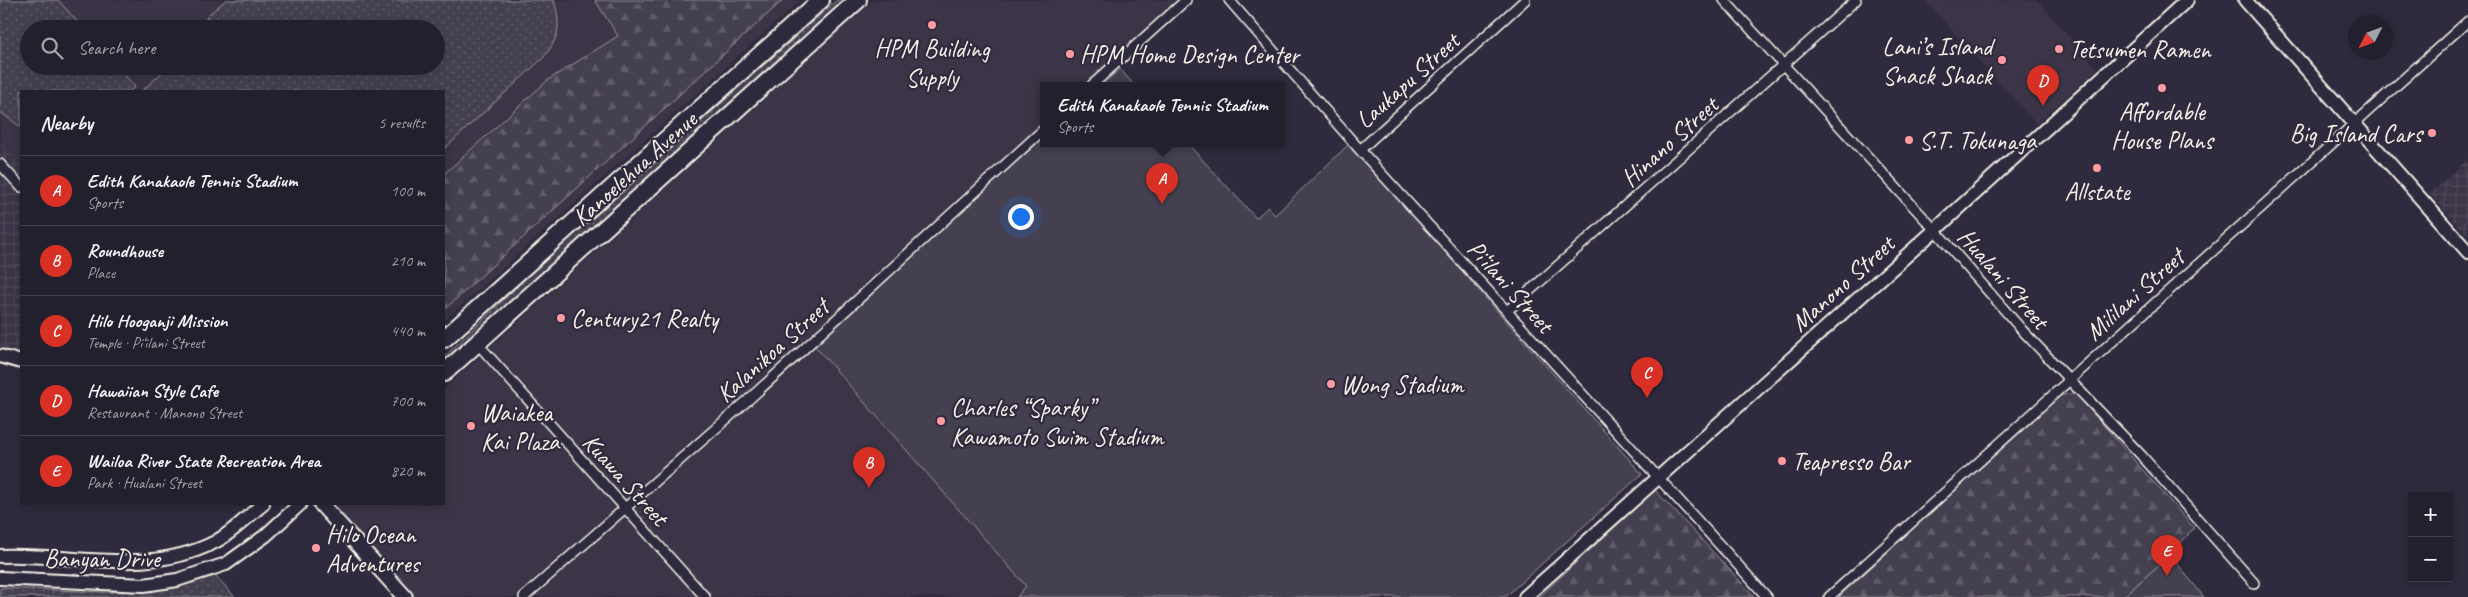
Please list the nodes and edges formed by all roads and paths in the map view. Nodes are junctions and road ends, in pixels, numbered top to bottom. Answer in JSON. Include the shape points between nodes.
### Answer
{"nodes":[{"id":1,"x":821,"y":0,"type":"edge"},
{"id":2,"x":858,"y":0,"type":"edge"},
{"id":3,"x":1186,"y":0,"type":"edge"},
{"id":4,"x":1228,"y":0,"type":"edge"},
{"id":5,"x":1525,"y":0,"type":"edge"},
{"id":6,"x":1724,"y":0,"type":"edge"},
{"id":7,"x":1856,"y":0,"type":"edge"},
{"id":8,"x":2187,"y":0,"type":"edge"},
{"id":9,"x":2245,"y":0,"type":"edge"},
{"id":10,"x":2468,"y":21,"type":"edge"},
{"id":11,"x":1783,"y":66,"type":"junction"},
{"id":12,"x":1095,"y":82,"type":"edge"},
{"id":13,"x":2354,"y":124,"type":"junction"},
{"id":14,"x":1040,"y":133,"type":"edge"},
{"id":15,"x":1360,"y":150,"type":"junction"},
{"id":16,"x":0,"y":164,"type":"edge"},
{"id":17,"x":20,"y":186,"type":"edge"},
{"id":18,"x":1935,"y":230,"type":"junction"},
{"id":19,"x":2468,"y":252,"type":"edge"},
{"id":20,"x":1507,"y":311,"type":"junction"},
{"id":21,"x":445,"y":339,"type":"edge"},
{"id":22,"x":477,"y":343,"type":"junction"},
{"id":23,"x":0,"y":356,"type":"edge"},
{"id":24,"x":20,"y":362,"type":"edge"},
{"id":25,"x":445,"y":372,"type":"edge"},
{"id":26,"x":2070,"y":378,"type":"junction"},
{"id":27,"x":1659,"y":478,"type":"junction"},
{"id":28,"x":262,"y":505,"type":"edge"},
{"id":29,"x":299,"y":505,"type":"edge"},
{"id":30,"x":322,"y":505,"type":"edge"},
{"id":31,"x":624,"y":507,"type":"junction"},
{"id":32,"x":0,"y":556,"type":"edge"},
{"id":33,"x":0,"y":578,"type":"edge"},
{"id":34,"x":2254,"y":583,"type":"dead end"},
{"id":35,"x":405,"y":597,"type":"edge"},
{"id":36,"x":524,"y":597,"type":"edge"},
{"id":37,"x":705,"y":597,"type":"edge"},
{"id":38,"x":1525,"y":597,"type":"edge"},
{"id":39,"x":1767,"y":597,"type":"edge"},
{"id":40,"x":1829,"y":597,"type":"edge"}],
"edges":[{"from":1,"to":21,"type":"highway","name":"Kanoelehua Avenue"},
{"from":2,"to":22,"type":"highway","name":"Kanoelehua Avenue"},
{"from":3,"to":12,"type":"street"},
{"from":4,"to":15,"type":"street","name":"Pi‘ilani Street"},
{"from":5,"to":15,"type":"street","name":"Laukapu Street"},
{"from":6,"to":11,"type":"street","name":"Hualani Street"},
{"from":7,"to":11,"type":"street","name":"Hinano Street"},
{"from":8,"to":18,"type":"street","name":"Manono Street"},
{"from":9,"to":13,"type":"street"},
{"from":10,"to":13,"type":"street","name":"Mililani Street"},
{"from":11,"to":18,"type":"street","name":"Hualani Street"},
{"from":11,"to":20,"type":"street","name":"Hinano Street"},
{"from":13,"to":19,"type":"street"},
{"from":13,"to":26,"type":"street","name":"Mililani Street"},
{"from":14,"to":31,"type":"street","name":"Kalanikoa Street","via":[[746,401]]},
{"from":15,"to":20,"type":"street","name":"Pi‘ilani Street"},
{"from":16,"to":17,"type":"street"},
{"from":18,"to":26,"type":"street","name":"Hualani Street","via":[[2022,330]]},
{"from":18,"to":27,"type":"street","name":"Manono Street"},
{"from":20,"to":27,"type":"street","name":"Pi‘ilani Street"},
{"from":22,"to":25,"type":"highway","name":"Kanoelehua Avenue"},
{"from":22,"to":31,"type":"street","name":"Kuawa Street"},
{"from":23,"to":24,"type":"street"},
{"from":26,"to":34,"type":"street","name":"Hualani Street"},
{"from":26,"to":40,"type":"street","name":"Mililani Street"},
{"from":27,"to":38,"type":"street","name":"Manono Street"},
{"from":27,"to":39,"type":"street","name":"Pi‘ilani Street"},
{"from":28,"to":32,"type":"street","name":"Banyan Drive","via":[[216,541],[173,557],[127,562]]},
{"from":29,"to":33,"type":"street","name":"Banyan Drive","via":[[265,536],[226,564],[193,576],[144,585]]},
{"from":30,"to":35,"type":"main road"},
{"from":31,"to":36,"type":"street","name":"Kalanikoa Street"},
{"from":31,"to":37,"type":"street","name":"Kuawa Street"}]}
